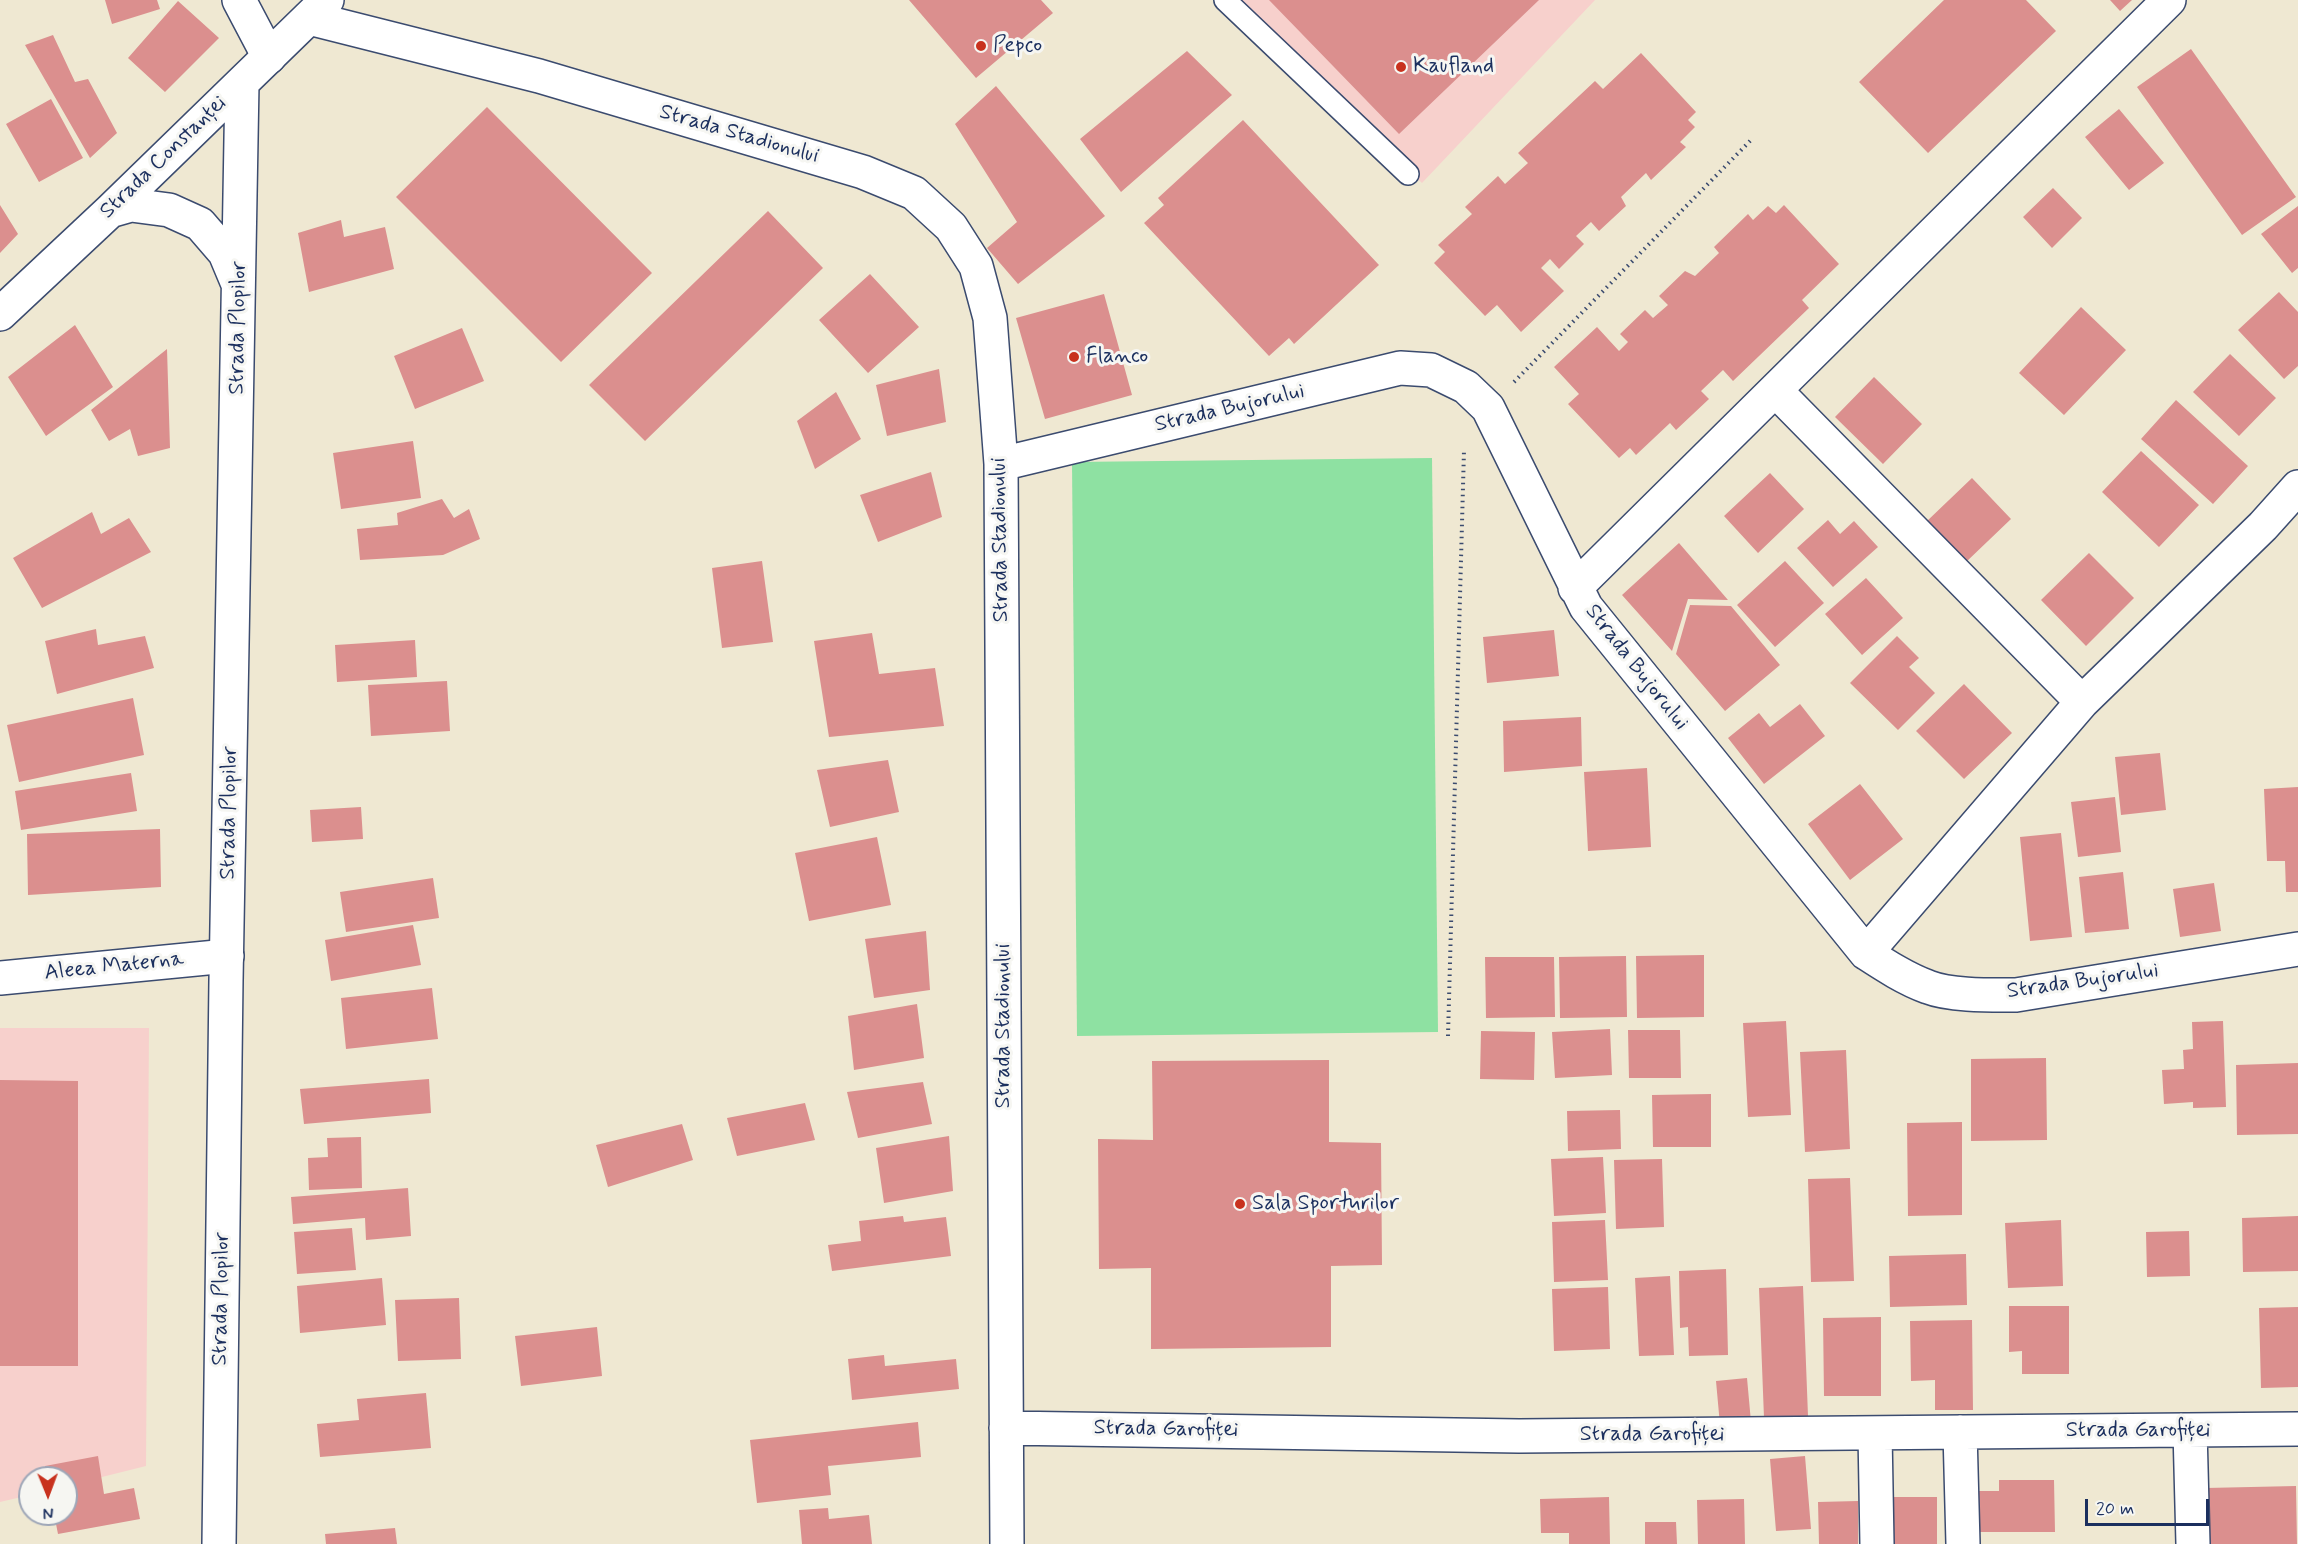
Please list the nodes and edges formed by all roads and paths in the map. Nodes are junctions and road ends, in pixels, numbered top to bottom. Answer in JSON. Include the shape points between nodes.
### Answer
{"nodes":[{"id":1,"x":239,"y":0,"type":"edge"},
{"id":2,"x":1225,"y":0,"type":"edge"},
{"id":3,"x":2169,"y":0,"type":"edge"},
{"id":4,"x":318,"y":9,"type":"edge"},
{"id":5,"x":269,"y":57,"type":"junction"},
{"id":6,"x":242,"y":83,"type":"junction"},
{"id":7,"x":1752,"y":138,"type":"dead end"},
{"id":8,"x":1408,"y":174,"type":"dead end"},
{"id":9,"x":110,"y":211,"type":"junction"},
{"id":10,"x":240,"y":291,"type":"junction"},
{"id":11,"x":0,"y":314,"type":"edge"},
{"id":12,"x":1775,"y":390,"type":"junction"},
{"id":13,"x":1488,"y":408,"type":"junction"},
{"id":14,"x":1464,"y":446,"type":"dead end"},
{"id":15,"x":1001,"y":464,"type":"junction"},
{"id":16,"x":2298,"y":487,"type":"edge"},
{"id":17,"x":1575,"y":588,"type":"junction"},
{"id":18,"x":2082,"y":702,"type":"junction"},
{"id":19,"x":2298,"y":949,"type":"edge"},
{"id":20,"x":1866,"y":953,"type":"junction"},
{"id":21,"x":227,"y":956,"type":"junction"},
{"id":22,"x":0,"y":978,"type":"edge"},
{"id":23,"x":1448,"y":1036,"type":"dead end"},
{"id":24,"x":1006,"y":1428,"type":"junction"},
{"id":25,"x":2298,"y":1429,"type":"edge"},
{"id":26,"x":2190,"y":1430,"type":"junction"},
{"id":27,"x":1960,"y":1432,"type":"junction"},
{"id":28,"x":1875,"y":1433,"type":"junction"},
{"id":29,"x":219,"y":1544,"type":"edge"},
{"id":30,"x":1006,"y":1544,"type":"edge"},
{"id":31,"x":1877,"y":1544,"type":"edge"},
{"id":32,"x":1963,"y":1544,"type":"edge"},
{"id":33,"x":2193,"y":1544,"type":"edge"}],
"edges":[{"from":1,"to":5,"type":"street"},
{"from":2,"to":8,"type":"lane"},
{"from":3,"to":12,"type":"street"},
{"from":4,"to":5,"type":"street","name":"Strada Constanței"},
{"from":4,"to":15,"type":"street","name":"Strada Stadionului","via":[[863,172],[914,193],[951,227],[976,266],[990,318]]},
{"from":5,"to":6,"type":"street","name":"Strada Constanței"},
{"from":6,"to":9,"type":"street","name":"Strada Constanței"},
{"from":6,"to":10,"type":"street","name":"Strada Plopilor"},
{"from":7,"to":13,"type":"path"},
{"from":9,"to":10,"type":"street","via":[[131,205],[169,210],[200,224],[225,253]]},
{"from":9,"to":11,"type":"street","name":"Strada Constanței"},
{"from":10,"to":21,"type":"street","name":"Strada Plopilor"},
{"from":12,"to":17,"type":"street"},
{"from":12,"to":18,"type":"street"},
{"from":13,"to":15,"type":"street","name":"Strada Bujorului","via":[[1466,387],[1431,370],[1400,368]]},
{"from":13,"to":17,"type":"street","name":"Strada Bujorului"},
{"from":14,"to":23,"type":"path"},
{"from":15,"to":24,"type":"street","name":"Strada Stadionului"},
{"from":16,"to":18,"type":"street"},
{"from":17,"to":20,"type":"street","name":"Strada Bujorului","via":[[1586,607]]},
{"from":18,"to":20,"type":"street"},
{"from":19,"to":20,"type":"street","name":"Strada Bujorului","via":[[2016,995],[1930,988]]},
{"from":21,"to":22,"type":"street","name":"Aleea Materna"},
{"from":21,"to":29,"type":"street","name":"Strada Plopilor"},
{"from":24,"to":28,"type":"street","name":"Strada Garofiței","via":[[1497,1436]]},
{"from":24,"to":30,"type":"street","name":"Strada Stadionului"},
{"from":25,"to":26,"type":"street","name":"Strada Garofiței"},
{"from":26,"to":27,"type":"street","name":"Strada Garofiței"},
{"from":26,"to":33,"type":"street"},
{"from":27,"to":28,"type":"street","name":"Strada Garofiței"},
{"from":27,"to":32,"type":"street"},
{"from":28,"to":31,"type":"street"}]}
